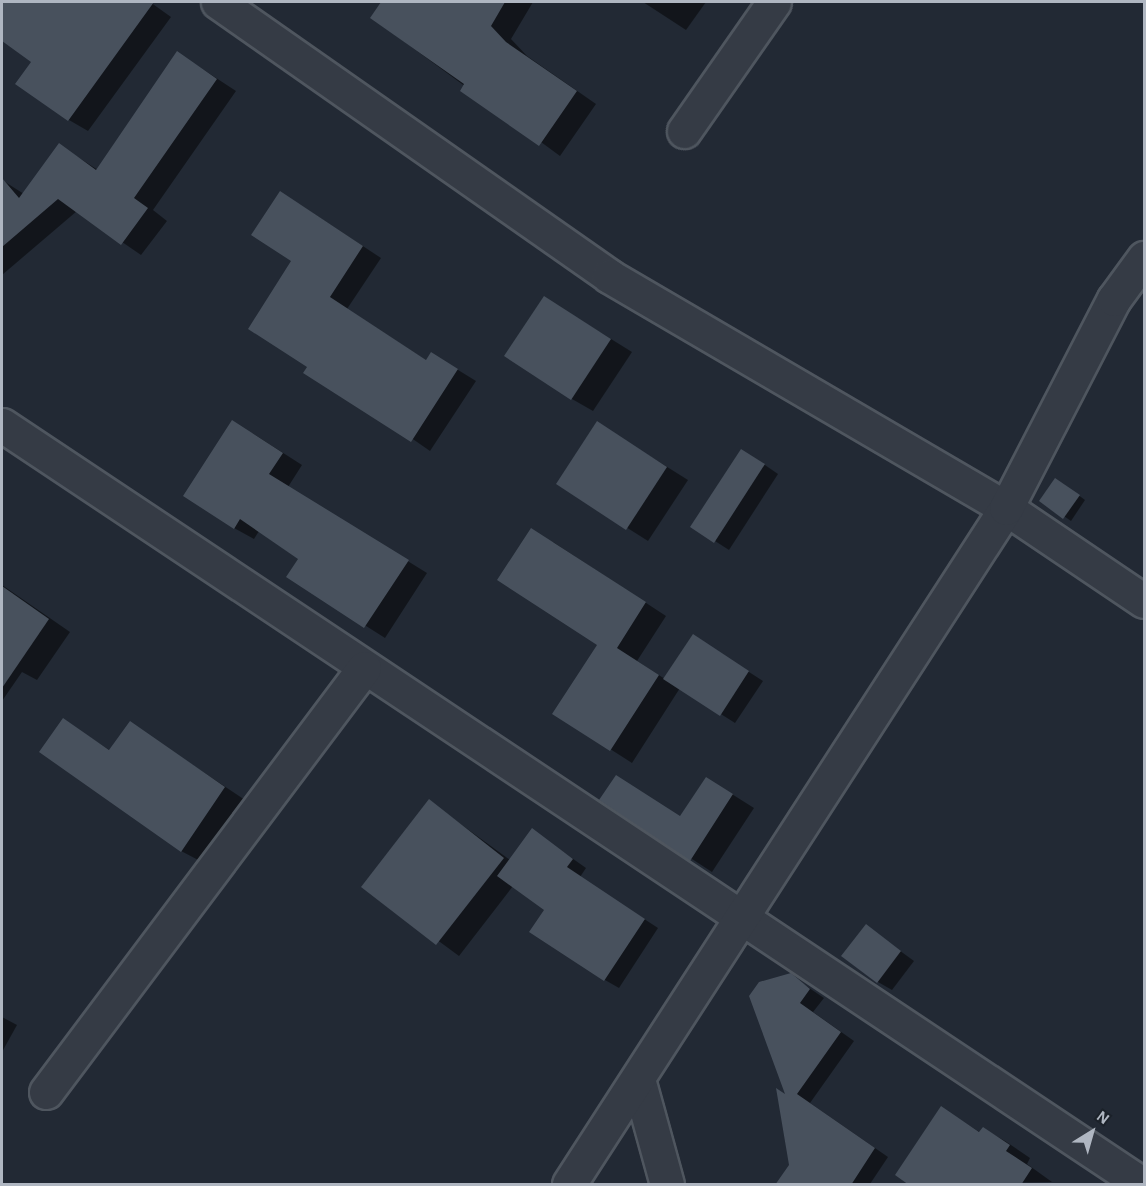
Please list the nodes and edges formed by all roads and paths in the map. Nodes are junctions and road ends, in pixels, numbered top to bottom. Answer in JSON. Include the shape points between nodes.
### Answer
{"nodes":[{"id":1,"x":774,"y":2,"type":"edge"},
{"id":2,"x":230,"y":5,"type":"edge"},
{"id":3,"x":684,"y":131,"type":"dead end"},
{"id":4,"x":1144,"y":258,"type":"edge"},
{"id":5,"x":2,"y":426,"type":"edge"},
{"id":6,"x":1006,"y":508,"type":"junction"},
{"id":7,"x":1144,"y":601,"type":"edge"},
{"id":8,"x":364,"y":668,"type":"junction"},
{"id":9,"x":741,"y":920,"type":"junction"},
{"id":10,"x":638,"y":1079,"type":"junction"},
{"id":11,"x":46,"y":1092,"type":"dead end"},
{"id":12,"x":570,"y":1185,"type":"edge"},
{"id":13,"x":667,"y":1185,"type":"edge"},
{"id":14,"x":1142,"y":1185,"type":"edge"}],
"edges":[{"from":1,"to":3,"type":"street"},
{"from":2,"to":6,"type":"street","via":[[609,276]]},
{"from":4,"to":6,"type":"street","via":[[1114,299]]},
{"from":5,"to":8,"type":"street"},
{"from":6,"to":7,"type":"street"},
{"from":6,"to":9,"type":"street"},
{"from":8,"to":9,"type":"street"},
{"from":8,"to":11,"type":"street"},
{"from":9,"to":10,"type":"street"},
{"from":9,"to":14,"type":"street"},
{"from":10,"to":12,"type":"street"},
{"from":10,"to":13,"type":"street"}]}
